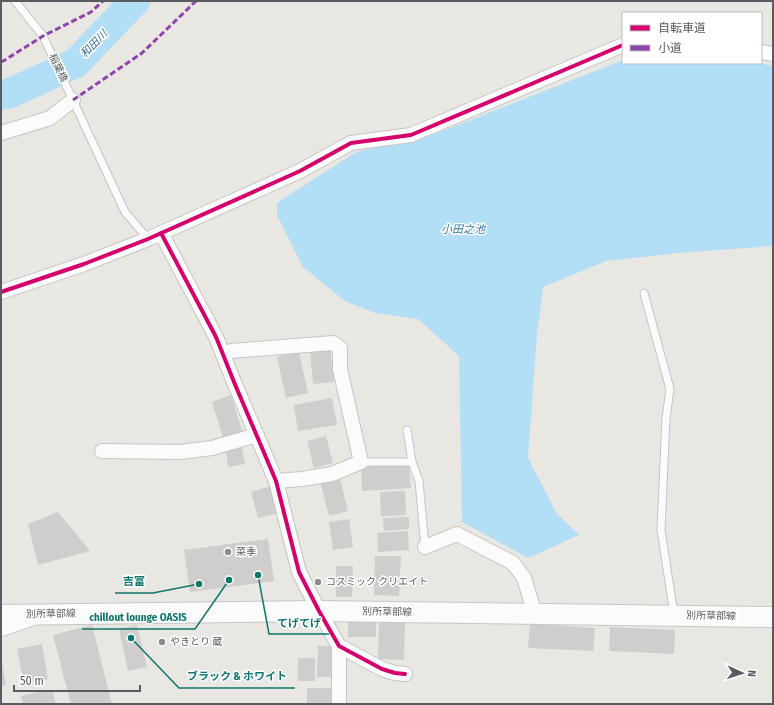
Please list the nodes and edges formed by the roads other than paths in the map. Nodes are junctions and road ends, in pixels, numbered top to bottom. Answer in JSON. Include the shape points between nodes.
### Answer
{"nodes":[{"id":1,"x":15,"y":1,"type":"edge"},
{"id":2,"x":622,"y":45,"type":"edge"},
{"id":3,"x":762,"y":52,"type":"edge"},
{"id":4,"x":773,"y":54,"type":"edge"},
{"id":5,"x":73,"y":100,"type":"junction"},
{"id":6,"x":1,"y":134,"type":"edge"},
{"id":7,"x":154,"y":236,"type":"junction"},
{"id":8,"x":1,"y":292,"type":"edge"},
{"id":9,"x":644,"y":293,"type":"dead end"},
{"id":10,"x":223,"y":354,"type":"junction"},
{"id":11,"x":407,"y":430,"type":"dead end"},
{"id":12,"x":257,"y":435,"type":"junction"},
{"id":13,"x":102,"y":451,"type":"dead end"},
{"id":14,"x":361,"y":462,"type":"junction"},
{"id":15,"x":412,"y":462,"type":"junction"},
{"id":16,"x":276,"y":481,"type":"junction"},
{"id":17,"x":425,"y":547,"type":"joint"},
{"id":18,"x":319,"y":611,"type":"junction"},
{"id":19,"x":44,"y":614,"type":"junction"},
{"id":20,"x":535,"y":614,"type":"junction"},
{"id":21,"x":1,"y":615,"type":"edge"},
{"id":22,"x":675,"y":616,"type":"junction"},
{"id":23,"x":773,"y":617,"type":"edge"},
{"id":24,"x":1,"y":629,"type":"edge"},
{"id":25,"x":339,"y":646,"type":"junction"},
{"id":26,"x":405,"y":674,"type":"dead end"},
{"id":27,"x":339,"y":704,"type":"edge"}],
"edges":[{"from":1,"to":5,"type":"lane","name":"稲葉橋","via":[[43,36]]},
{"from":2,"to":7,"type":"street","via":[[411,135],[351,143],[300,171]]},
{"from":3,"to":4,"type":"street"},
{"from":5,"to":6,"type":"street","via":[[50,118]]},
{"from":5,"to":7,"type":"lane","name":"稲葉橋","via":[[125,212]]},
{"from":7,"to":8,"type":"street","via":[[84,264]]},
{"from":7,"to":10,"type":"street","via":[[216,337]]},
{"from":9,"to":22,"type":"lane","via":[[670,389],[666,418],[661,530]]},
{"from":10,"to":12,"type":"street"},
{"from":10,"to":14,"type":"street","via":[[231,351],[333,342],[340,348],[340,369]]},
{"from":11,"to":15,"type":"lane"},
{"from":12,"to":13,"type":"street","via":[[212,448],[180,452]]},
{"from":12,"to":16,"type":"street"},
{"from":14,"to":15,"type":"lane"},
{"from":14,"to":16,"type":"street","via":[[332,474]]},
{"from":15,"to":17,"type":"lane","via":[[420,481]]},
{"from":16,"to":18,"type":"street","via":[[299,572]]},
{"from":17,"to":20,"type":"street","via":[[457,534],[513,562],[524,578]]},
{"from":18,"to":19,"type":"main road","name":"別所草部線"},
{"from":18,"to":20,"type":"main road","name":"別所草部線"},
{"from":18,"to":25,"type":"street"},
{"from":19,"to":21,"type":"main road","name":"別所草部線"},
{"from":19,"to":24,"type":"street"},
{"from":20,"to":22,"type":"main road","name":"別所草部線"},
{"from":22,"to":23,"type":"main road","name":"別所草部線"},
{"from":25,"to":26,"type":"street","via":[[382,669]]},
{"from":25,"to":27,"type":"street"}]}
